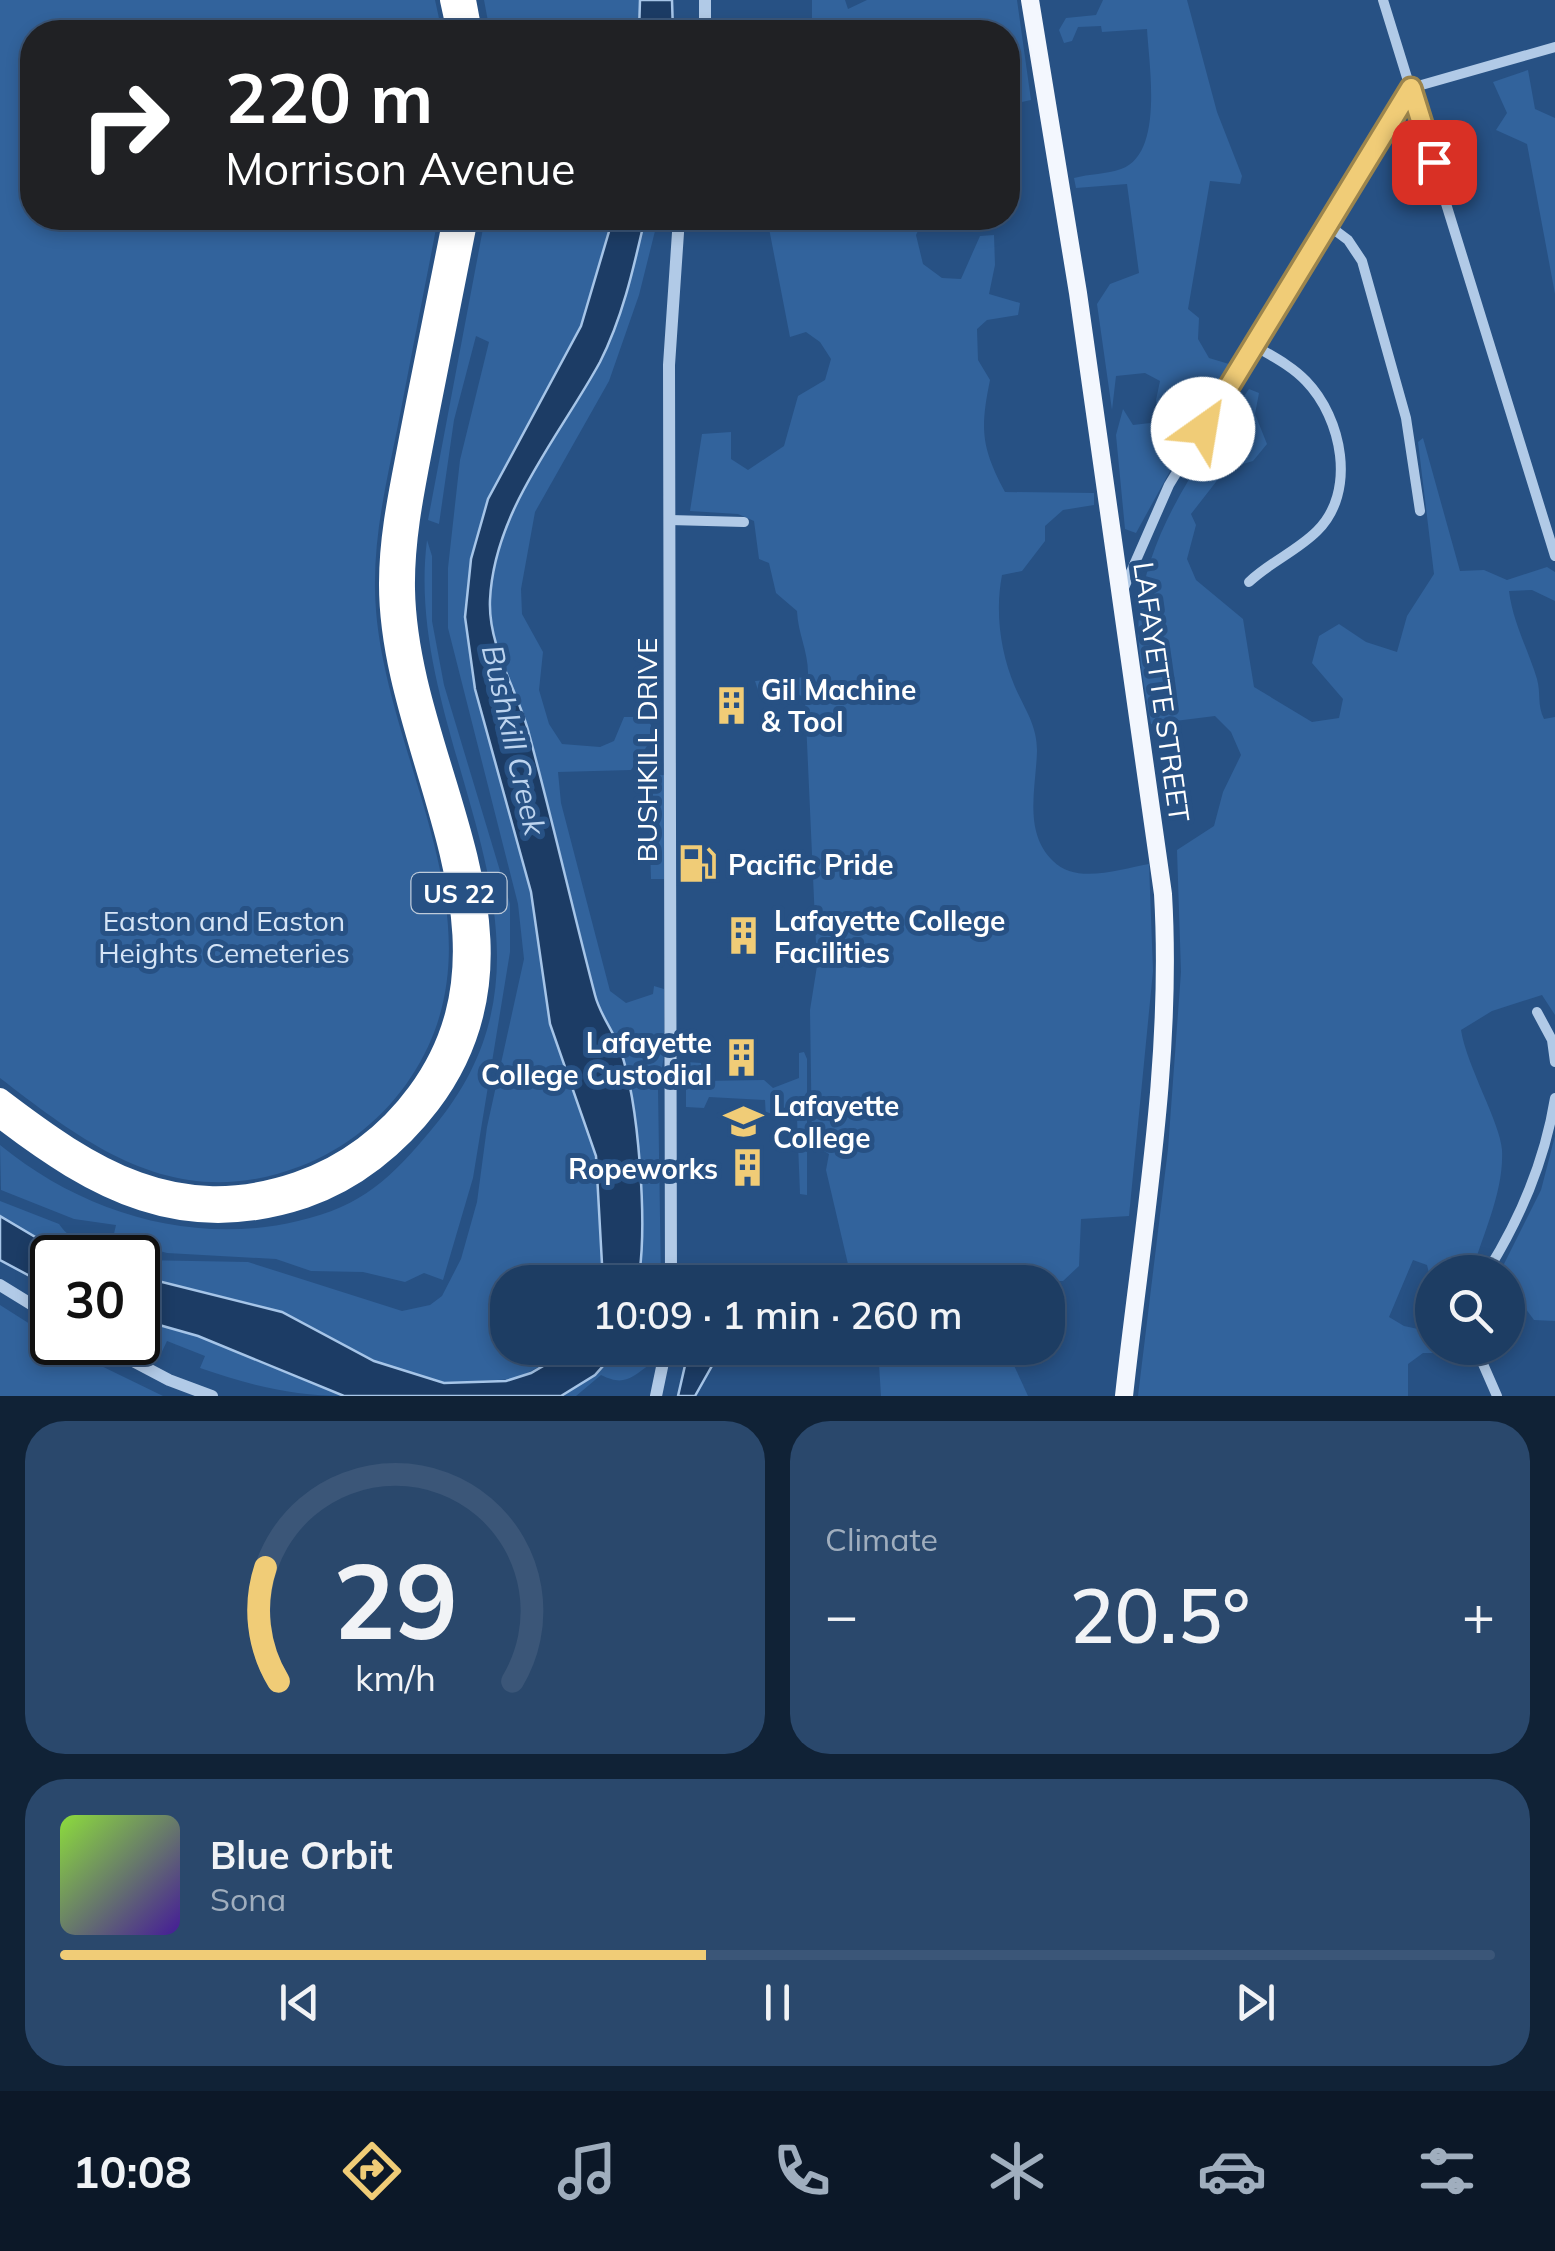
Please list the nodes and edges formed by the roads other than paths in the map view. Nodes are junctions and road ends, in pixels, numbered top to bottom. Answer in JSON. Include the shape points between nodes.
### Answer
{"nodes":[{"id":1,"x":1030,"y":0,"type":"edge"},
{"id":2,"x":1383,"y":0,"type":"edge"},
{"id":3,"x":1555,"y":47,"type":"edge"},
{"id":4,"x":1411,"y":88,"type":"junction"},
{"id":5,"x":1328,"y":225,"type":"junction"},
{"id":6,"x":450,"y":230,"type":"edge"},
{"id":7,"x":466,"y":230,"type":"edge"},
{"id":8,"x":678,"y":230,"type":"edge"},
{"id":9,"x":1254,"y":346,"type":"junction"},
{"id":10,"x":1420,"y":511,"type":"dead end"},
{"id":11,"x":670,"y":520,"type":"junction"},
{"id":12,"x":744,"y":522,"type":"dead end"},
{"id":13,"x":1555,"y":556,"type":"edge"},
{"id":14,"x":1249,"y":582,"type":"dead end"},
{"id":15,"x":1120,"y":596,"type":"junction"},
{"id":16,"x":1537,"y":1012,"type":"dead end"},
{"id":17,"x":1555,"y":1062,"type":"edge"},
{"id":18,"x":0,"y":1098,"type":"edge"},
{"id":19,"x":1555,"y":1098,"type":"edge"},
{"id":20,"x":0,"y":1118,"type":"edge"},
{"id":21,"x":1498,"y":1255,"type":"edge"},
{"id":22,"x":671,"y":1265,"type":"edge"},
{"id":23,"x":0,"y":1286,"type":"edge"},
{"id":24,"x":30,"y":1303,"type":"edge"},
{"id":25,"x":141,"y":1365,"type":"edge"},
{"id":26,"x":662,"y":1365,"type":"edge"},
{"id":27,"x":1483,"y":1365,"type":"edge"},
{"id":28,"x":212,"y":1396,"type":"edge"},
{"id":29,"x":656,"y":1396,"type":"edge"},
{"id":30,"x":1124,"y":1396,"type":"edge"},
{"id":31,"x":1496,"y":1396,"type":"edge"}],
"edges":[{"from":1,"to":15,"type":"main road","name":"LAFAYETTE STREET"},
{"from":2,"to":4,"type":"street"},
{"from":3,"to":4,"type":"street"},
{"from":4,"to":5,"type":"street"},
{"from":4,"to":13,"type":"street"},
{"from":5,"to":9,"type":"street"},
{"from":5,"to":10,"type":"street","via":[[1362,261],[1406,418]]},
{"from":6,"to":18,"type":"highway","number":"US 22","via":[[398,494],[389,582],[400,676],[463,917],[462,984],[436,1062],[396,1118],[354,1154],[287,1186],[227,1196],[168,1192],[110,1173]]},
{"from":7,"to":20,"type":"highway","number":"US 22","via":[[413,498],[404,586],[416,674],[480,915],[479,986],[452,1070],[409,1130],[363,1168],[311,1196],[250,1212],[189,1212],[130,1198],[76,1173]]},
{"from":8,"to":11,"type":"street","name":"BUSHKILL DRIVE","via":[[670,332]]},
{"from":9,"to":14,"type":"street","via":[[1292,369],[1322,403],[1341,460],[1341,486],[1317,532]]},
{"from":9,"to":15,"type":"street","via":[[1168,485]]},
{"from":11,"to":12,"type":"street"},
{"from":11,"to":22,"type":"street","name":"BUSHKILL DRIVE"},
{"from":15,"to":30,"type":"main road","name":"LAFAYETTE STREET","via":[[1166,947],[1161,1064]]},
{"from":16,"to":17,"type":"street"},
{"from":19,"to":21,"type":"street","via":[[1541,1162]]},
{"from":23,"to":24,"type":"street"},
{"from":25,"to":28,"type":"street"},
{"from":26,"to":29,"type":"street"},
{"from":27,"to":31,"type":"street"}]}
